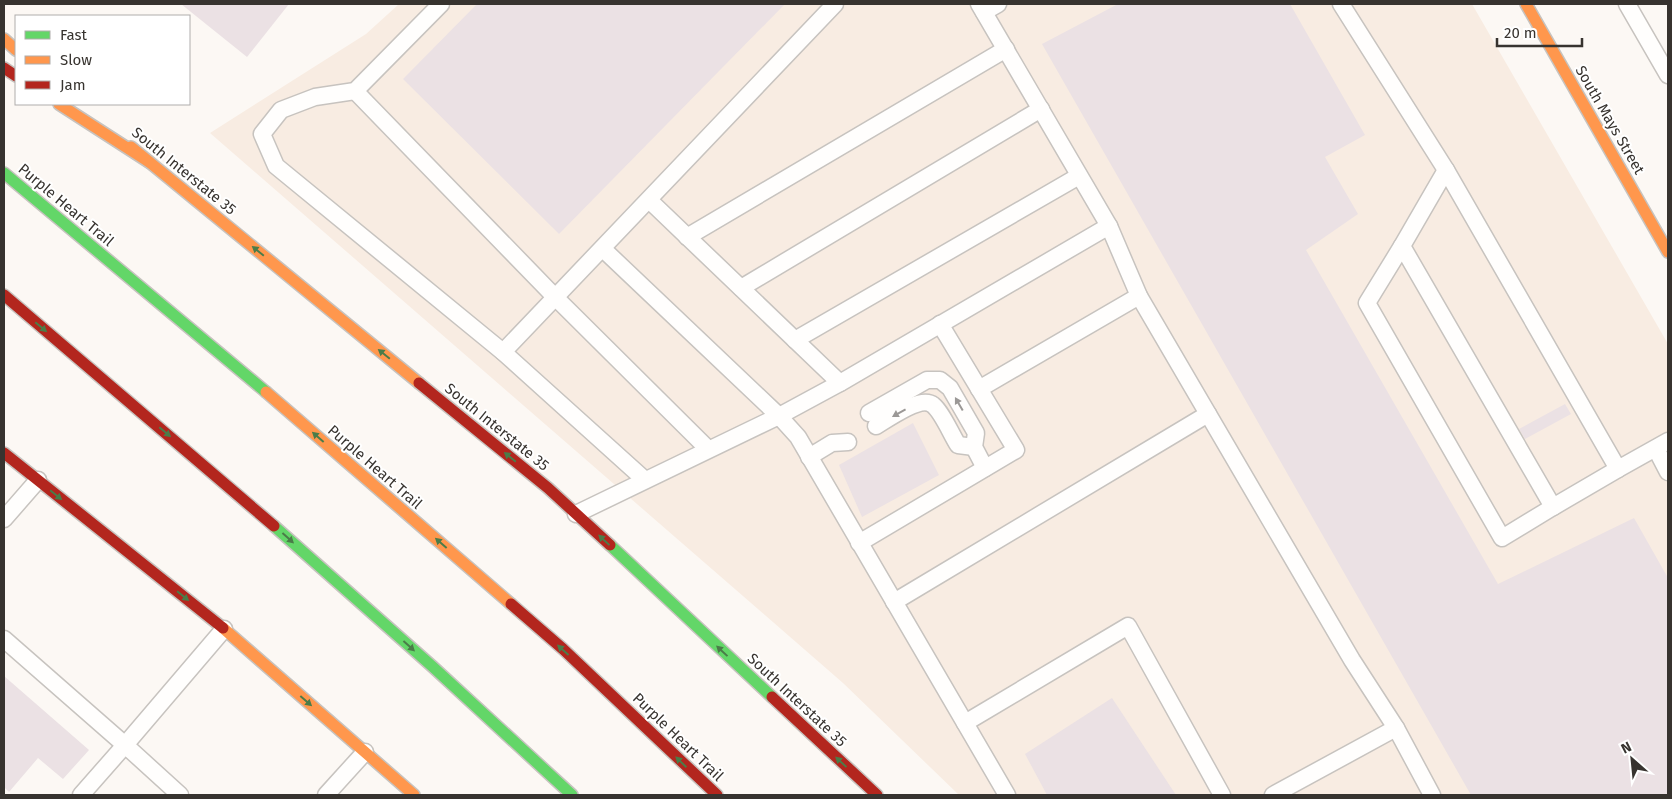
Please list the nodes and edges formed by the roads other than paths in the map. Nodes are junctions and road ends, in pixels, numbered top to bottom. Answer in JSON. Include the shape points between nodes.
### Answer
{"nodes":[{"id":1,"x":441,"y":4,"type":"edge"},
{"id":2,"x":835,"y":4,"type":"edge"},
{"id":3,"x":998,"y":4,"type":"edge"},
{"id":4,"x":1341,"y":4,"type":"edge"},
{"id":5,"x":1526,"y":4,"type":"edge"},
{"id":6,"x":1627,"y":4,"type":"edge"},
{"id":7,"x":981,"y":8,"type":"edge"},
{"id":8,"x":4,"y":39,"type":"edge"},
{"id":9,"x":15,"y":49,"type":"edge"},
{"id":10,"x":1006,"y":49,"type":"junction"},
{"id":11,"x":4,"y":68,"type":"edge"},
{"id":12,"x":15,"y":75,"type":"edge"},
{"id":13,"x":1668,"y":75,"type":"edge"},
{"id":14,"x":355,"y":91,"type":"junction"},
{"id":15,"x":61,"y":105,"type":"edge"},
{"id":16,"x":81,"y":105,"type":"edge"},
{"id":17,"x":1041,"y":109,"type":"junction"},
{"id":18,"x":149,"y":162,"type":"junction"},
{"id":19,"x":1446,"y":170,"type":"junction"},
{"id":20,"x":4,"y":173,"type":"edge"},
{"id":21,"x":1079,"y":176,"type":"junction"},
{"id":22,"x":649,"y":200,"type":"junction"},
{"id":23,"x":1108,"y":226,"type":"junction"},
{"id":24,"x":687,"y":237,"type":"junction"},
{"id":25,"x":1402,"y":246,"type":"junction"},
{"id":26,"x":603,"y":249,"type":"junction"},
{"id":27,"x":1668,"y":252,"type":"edge"},
{"id":28,"x":741,"y":288,"type":"junction"},
{"id":29,"x":4,"y":295,"type":"edge"},
{"id":30,"x":1139,"y":296,"type":"junction"},
{"id":31,"x":556,"y":298,"type":"junction"},
{"id":32,"x":940,"y":324,"type":"junction"},
{"id":33,"x":795,"y":340,"type":"junction"},
{"id":34,"x":503,"y":352,"type":"junction"},
{"id":35,"x":840,"y":383,"type":"junction"},
{"id":36,"x":979,"y":389,"type":"junction"},
{"id":37,"x":1208,"y":414,"type":"junction"},
{"id":38,"x":779,"y":416,"type":"junction"},
{"id":39,"x":840,"y":438,"type":"dead end"},
{"id":40,"x":1662,"y":445,"type":"edge"},
{"id":41,"x":974,"y":448,"type":"junction"},
{"id":42,"x":708,"y":450,"type":"junction"},
{"id":43,"x":4,"y":453,"type":"edge"},
{"id":44,"x":809,"y":457,"type":"junction"},
{"id":45,"x":985,"y":468,"type":"junction"},
{"id":46,"x":1618,"y":469,"type":"junction"},
{"id":47,"x":1668,"y":472,"type":"edge"},
{"id":48,"x":38,"y":480,"type":"junction"},
{"id":49,"x":645,"y":480,"type":"junction"},
{"id":50,"x":1554,"y":507,"type":"junction"},
{"id":51,"x":576,"y":514,"type":"junction"},
{"id":52,"x":4,"y":518,"type":"edge"},
{"id":53,"x":859,"y":543,"type":"junction"},
{"id":54,"x":894,"y":602,"type":"junction"},
{"id":55,"x":224,"y":629,"type":"junction"},
{"id":56,"x":4,"y":639,"type":"edge"},
{"id":57,"x":964,"y":723,"type":"junction"},
{"id":58,"x":1396,"y":728,"type":"junction"},
{"id":59,"x":124,"y":745,"type":"junction"},
{"id":60,"x":364,"y":752,"type":"junction"},
{"id":61,"x":81,"y":795,"type":"edge"},
{"id":62,"x":180,"y":795,"type":"edge"},
{"id":63,"x":326,"y":795,"type":"edge"},
{"id":64,"x":414,"y":795,"type":"edge"},
{"id":65,"x":572,"y":795,"type":"edge"},
{"id":66,"x":717,"y":795,"type":"edge"},
{"id":67,"x":877,"y":795,"type":"edge"},
{"id":68,"x":1007,"y":795,"type":"edge"},
{"id":69,"x":1222,"y":795,"type":"edge"},
{"id":70,"x":1273,"y":795,"type":"edge"},
{"id":71,"x":1432,"y":795,"type":"edge"}],
"edges":[{"from":1,"to":14,"type":"lane"},
{"from":2,"to":22,"type":"lane"},
{"from":3,"to":7,"type":"lane"},
{"from":4,"to":19,"type":"lane"},
{"from":5,"to":27,"type":"main road","name":"South Mays Street"},
{"from":6,"to":13,"type":"lane"},
{"from":7,"to":10,"type":"lane"},
{"from":8,"to":9,"type":"main road"},
{"from":10,"to":17,"type":"lane"},
{"from":10,"to":24,"type":"lane"},
{"from":11,"to":12,"type":"main road"},
{"from":14,"to":31,"type":"lane"},
{"from":14,"to":34,"type":"lane","via":[[315,98],[281,110],[262,134],[276,166]]},
{"from":15,"to":18,"type":"main road"},
{"from":16,"to":18,"type":"main road","name":"South Interstate 35"},
{"from":17,"to":21,"type":"lane"},
{"from":17,"to":28,"type":"lane"},
{"from":51,"to":18,"type":"main road","name":"South Interstate 35","one_way":true},
{"from":19,"to":25,"type":"lane"},
{"from":19,"to":46,"type":"lane"},
{"from":66,"to":20,"type":"main road","name":"Purple Heart Trail","one_way":true,"via":[[563,649]]},
{"from":21,"to":23,"type":"lane"},
{"from":21,"to":33,"type":"lane"},
{"from":22,"to":24,"type":"lane"},
{"from":22,"to":26,"type":"lane"},
{"from":23,"to":30,"type":"lane"},
{"from":23,"to":32,"type":"lane"},
{"from":24,"to":28,"type":"lane"},
{"from":25,"to":50,"type":"lane"},
{"from":25,"to":50,"type":"lane","via":[[1367,303],[1497,530],[1502,538]]},
{"from":26,"to":31,"type":"lane"},
{"from":26,"to":38,"type":"lane"},
{"from":28,"to":33,"type":"lane"},
{"from":29,"to":65,"type":"main road","one_way":true,"via":[[231,488]]},
{"from":30,"to":36,"type":"lane"},
{"from":30,"to":37,"type":"lane"},
{"from":31,"to":34,"type":"lane"},
{"from":31,"to":42,"type":"lane"},
{"from":32,"to":35,"type":"lane"},
{"from":32,"to":36,"type":"lane"},
{"from":33,"to":35,"type":"lane"},
{"from":34,"to":49,"type":"lane"},
{"from":35,"to":38,"type":"lane"},
{"from":36,"to":45,"type":"lane","via":[[1016,450]]},
{"from":37,"to":54,"type":"lane"},
{"from":37,"to":58,"type":"lane","via":[[1352,660]]},
{"from":38,"to":42,"type":"lane"},
{"from":38,"to":44,"type":"lane","via":[[798,437]]},
{"from":39,"to":44,"type":"lane"},
{"from":40,"to":46,"type":"lane"},
{"from":40,"to":47,"type":"lane"},
{"from":41,"to":41,"type":"lane","via":[[976,433],[950,388],[940,380],[927,380],[873,419],[924,401],[932,403],[958,444]]},
{"from":41,"to":45,"type":"lane"},
{"from":42,"to":49,"type":"lane"},
{"from":43,"to":48,"type":"main road"},
{"from":44,"to":53,"type":"lane"},
{"from":45,"to":53,"type":"lane"},
{"from":46,"to":50,"type":"lane"},
{"from":48,"to":52,"type":"lane"},
{"from":48,"to":55,"type":"main road","one_way":true},
{"from":49,"to":51,"type":"lane"},
{"from":67,"to":51,"type":"main road","name":"South Interstate 35","one_way":true},
{"from":53,"to":54,"type":"lane"},
{"from":54,"to":57,"type":"lane"},
{"from":55,"to":59,"type":"lane"},
{"from":55,"to":60,"type":"main road","one_way":true},
{"from":56,"to":59,"type":"lane"},
{"from":57,"to":68,"type":"lane"},
{"from":57,"to":69,"type":"lane","via":[[1128,626]]},
{"from":58,"to":70,"type":"lane"},
{"from":58,"to":71,"type":"lane"},
{"from":59,"to":61,"type":"lane"},
{"from":59,"to":62,"type":"lane"},
{"from":60,"to":63,"type":"lane"},
{"from":60,"to":64,"type":"main road"}]}
